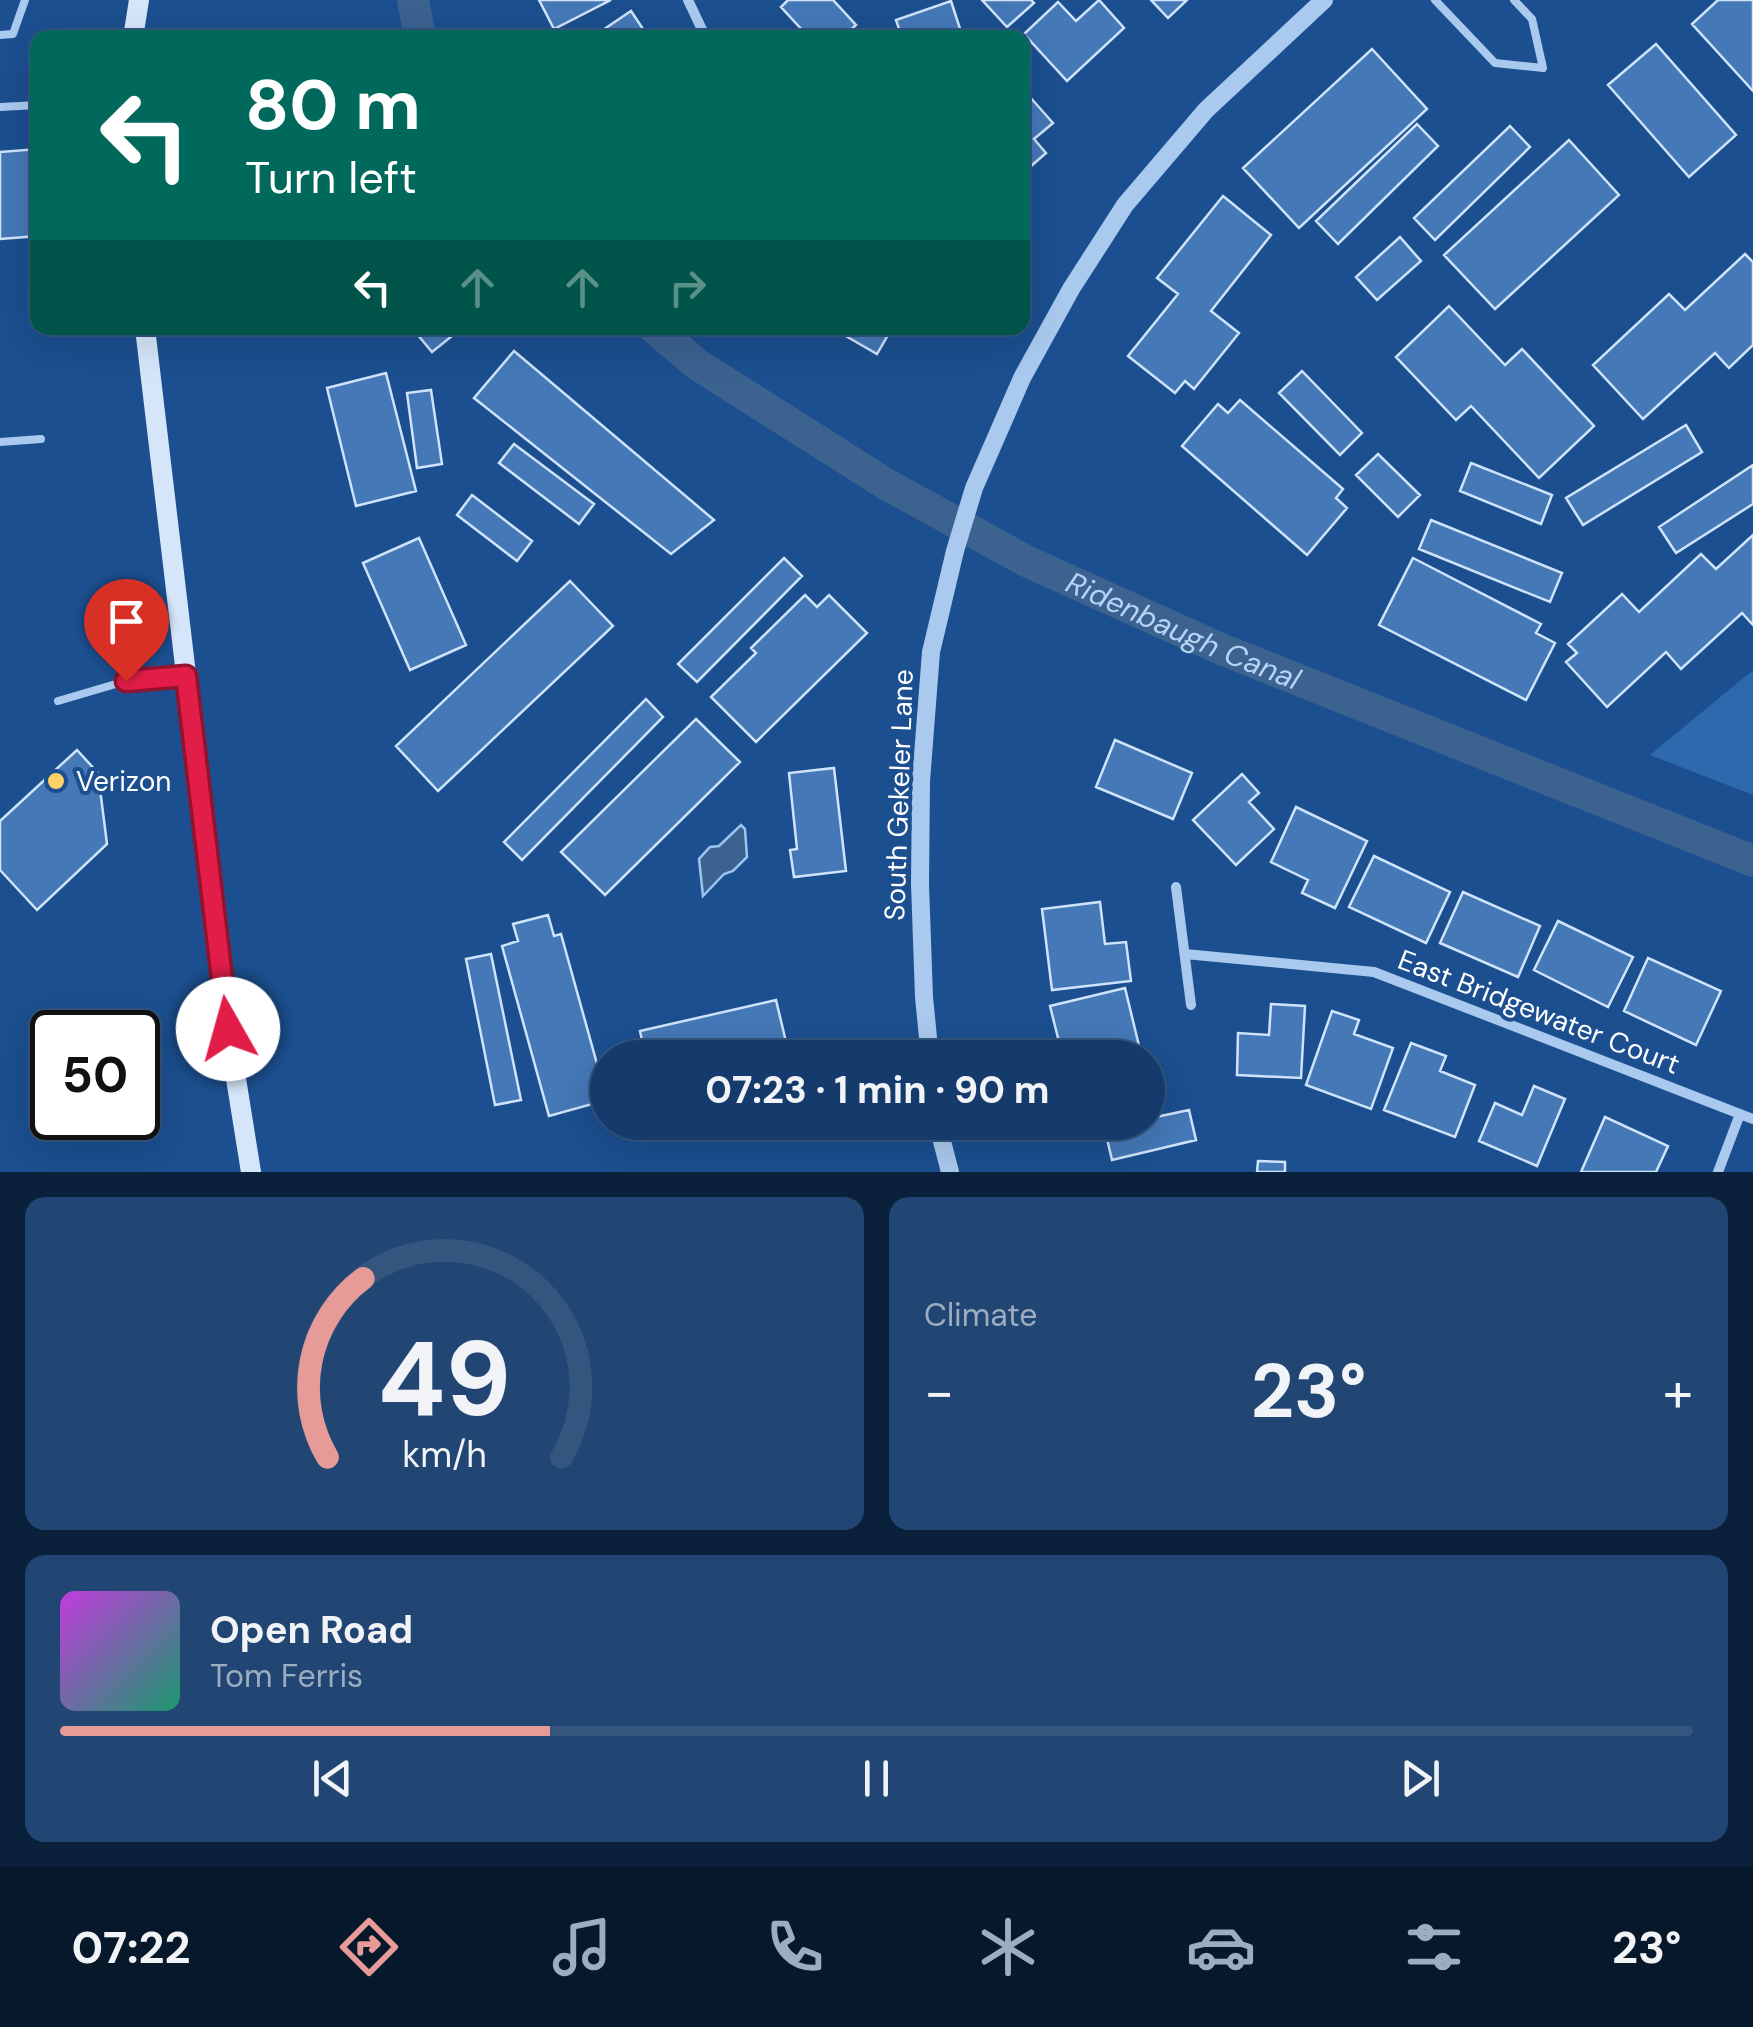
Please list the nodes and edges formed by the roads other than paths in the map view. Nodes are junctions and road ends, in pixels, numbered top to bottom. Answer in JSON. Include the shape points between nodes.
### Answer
{"nodes":[{"id":1,"x":25,"y":0,"type":"edge"},
{"id":2,"x":139,"y":0,"type":"edge"},
{"id":3,"x":688,"y":0,"type":"edge"},
{"id":4,"x":1324,"y":0,"type":"edge"},
{"id":5,"x":1434,"y":0,"type":"edge"},
{"id":6,"x":1514,"y":0,"type":"edge"},
{"id":7,"x":134,"y":30,"type":"edge"},
{"id":8,"x":702,"y":30,"type":"edge"},
{"id":9,"x":0,"y":35,"type":"edge"},
{"id":10,"x":30,"y":105,"type":"edge"},
{"id":11,"x":0,"y":107,"type":"edge"},
{"id":12,"x":146,"y":335,"type":"edge"},
{"id":13,"x":41,"y":438,"type":"dead end"},
{"id":14,"x":0,"y":442,"type":"edge"},
{"id":15,"x":186,"y":676,"type":"junction"},
{"id":16,"x":58,"y":701,"type":"dead end"},
{"id":17,"x":1176,"y":887,"type":"dead end"},
{"id":18,"x":1184,"y":954,"type":"junction"},
{"id":19,"x":1191,"y":1004,"type":"dead end"},
{"id":20,"x":928,"y":1040,"type":"edge"},
{"id":21,"x":1740,"y":1114,"type":"junction"},
{"id":22,"x":1753,"y":1120,"type":"edge"},
{"id":23,"x":942,"y":1140,"type":"edge"},
{"id":24,"x":252,"y":1172,"type":"edge"},
{"id":25,"x":950,"y":1172,"type":"edge"},
{"id":26,"x":1718,"y":1172,"type":"edge"}],
"edges":[{"from":1,"to":9,"type":"lane","via":[[12,34]]},
{"from":2,"to":7,"type":"main road"},
{"from":3,"to":8,"type":"street"},
{"from":4,"to":20,"type":"street","name":"South Gekeler Lane","via":[[1206,110],[1125,205],[1030,363],[974,488],[932,652],[921,782]]},
{"from":5,"to":6,"type":"lane","via":[[1495,64],[1543,68],[1532,19]]},
{"from":10,"to":11,"type":"lane"},
{"from":12,"to":15,"type":"main road"},
{"from":13,"to":14,"type":"lane"},
{"from":15,"to":16,"type":"lane","via":[[126,681]]},
{"from":15,"to":24,"type":"main road"},
{"from":17,"to":18,"type":"street"},
{"from":18,"to":19,"type":"street"},
{"from":18,"to":21,"type":"street","name":"East Bridgewater Court","via":[[1374,972]]},
{"from":21,"to":22,"type":"street","name":"East Bridgewater Court"},
{"from":21,"to":26,"type":"street"},
{"from":23,"to":25,"type":"street"}]}
